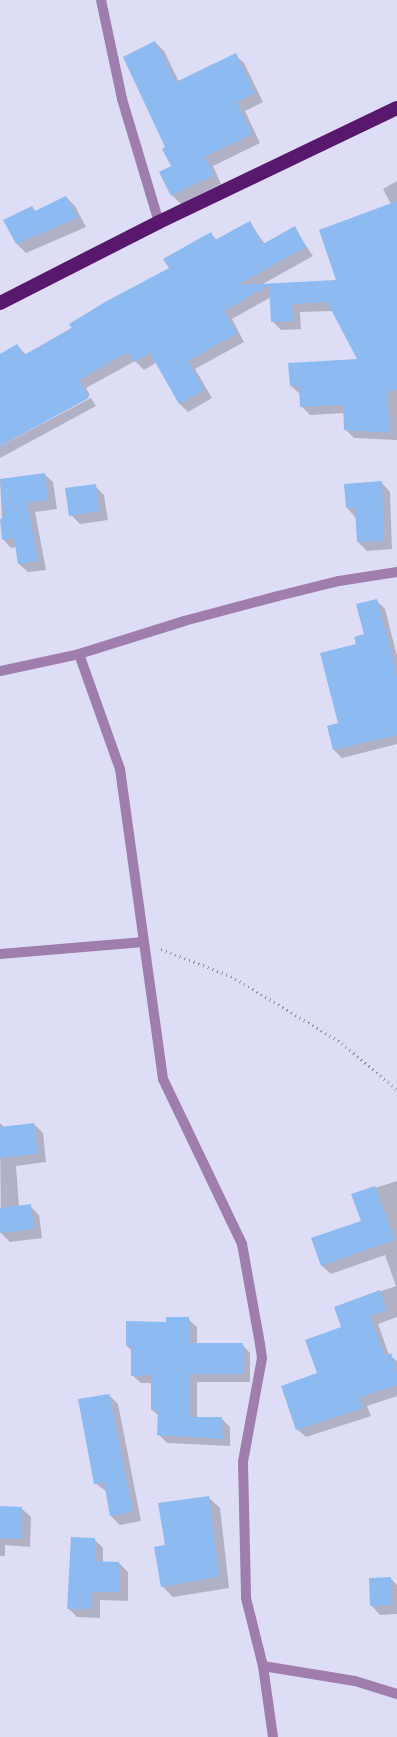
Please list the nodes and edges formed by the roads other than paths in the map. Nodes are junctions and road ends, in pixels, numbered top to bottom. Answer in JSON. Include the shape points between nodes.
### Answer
{"nodes":[{"id":1,"x":101,"y":0,"type":"edge"},
{"id":2,"x":397,"y":108,"type":"edge"},
{"id":3,"x":159,"y":222,"type":"junction"},
{"id":4,"x":0,"y":303,"type":"edge"},
{"id":5,"x":397,"y":572,"type":"edge"},
{"id":6,"x":79,"y":654,"type":"junction"},
{"id":7,"x":0,"y":671,"type":"edge"},
{"id":8,"x":143,"y":942,"type":"junction"},
{"id":9,"x":0,"y":954,"type":"edge"},
{"id":10,"x":263,"y":1666,"type":"junction"},
{"id":11,"x":397,"y":1694,"type":"edge"},
{"id":12,"x":273,"y":1737,"type":"edge"}],
"edges":[{"from":1,"to":3,"type":"street","via":[[122,99]]},
{"from":2,"to":3,"type":"highway"},
{"from":3,"to":4,"type":"highway"},
{"from":5,"to":6,"type":"street","via":[[339,581],[260,601]]},
{"from":6,"to":7,"type":"street"},
{"from":6,"to":8,"type":"street","via":[[120,769],[132,840]]},
{"from":8,"to":9,"type":"street"},
{"from":8,"to":10,"type":"street","via":[[163,1080],[242,1244],[260,1344],[262,1358],[242,1477],[246,1598]]},
{"from":10,"to":11,"type":"street","via":[[355,1681]]},
{"from":10,"to":12,"type":"street"}]}
